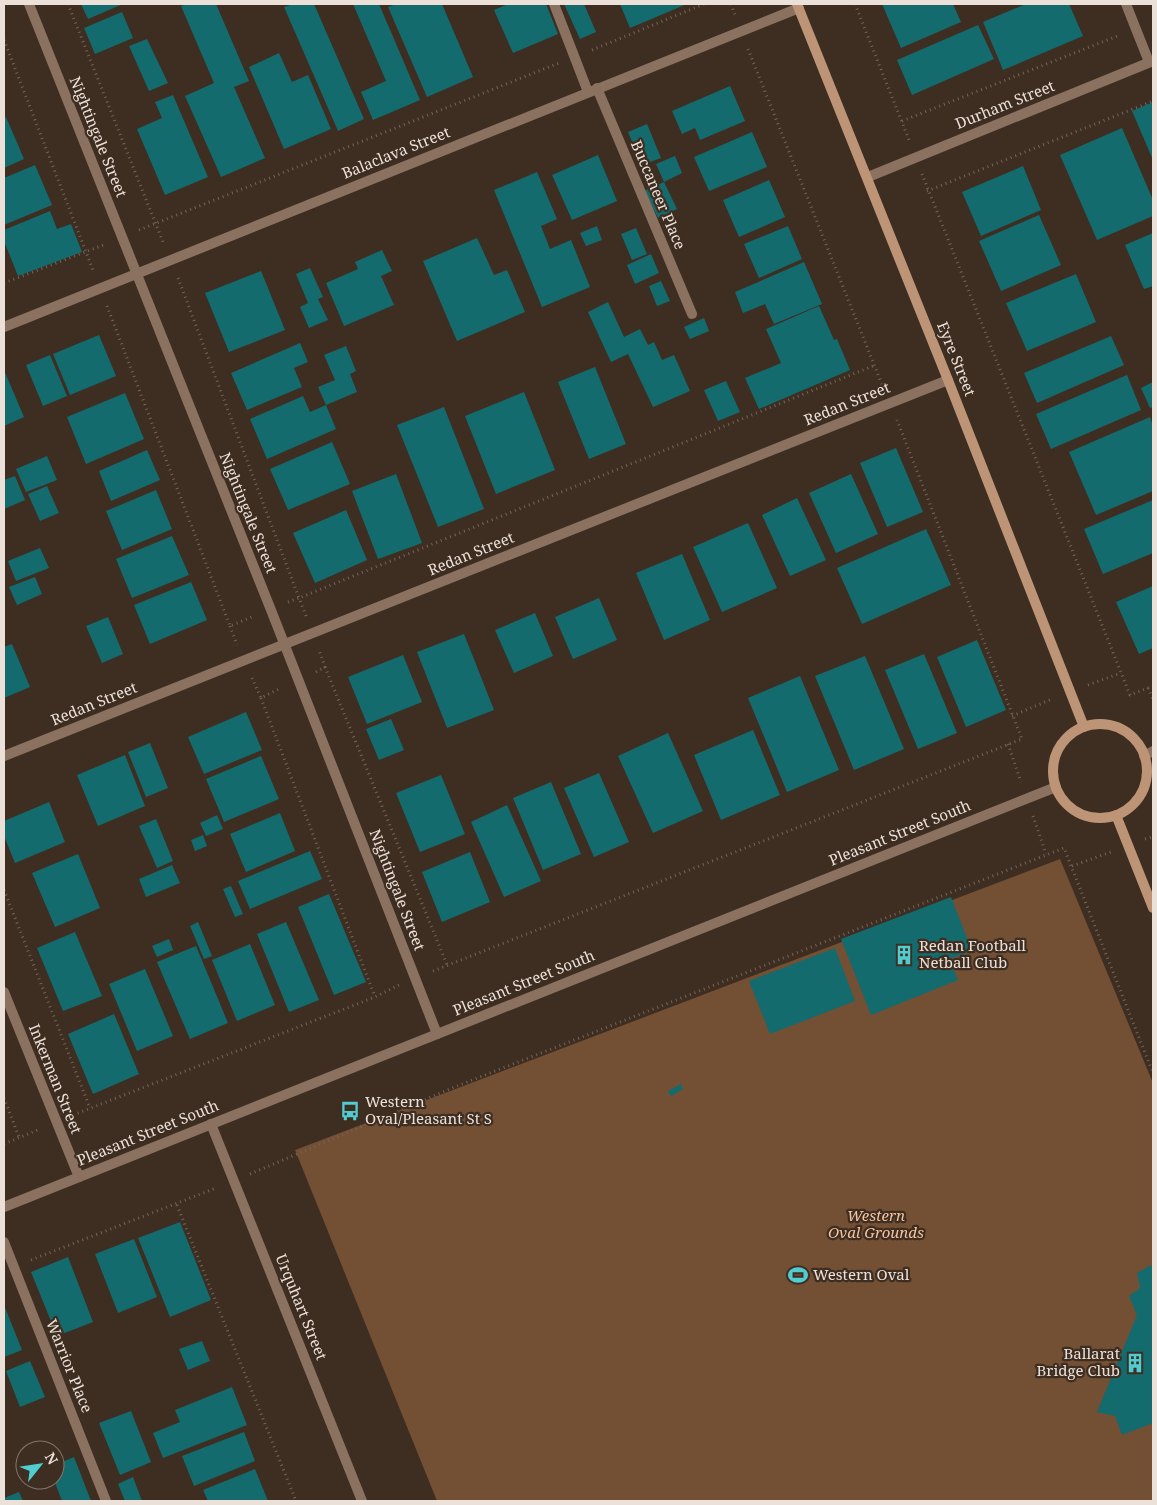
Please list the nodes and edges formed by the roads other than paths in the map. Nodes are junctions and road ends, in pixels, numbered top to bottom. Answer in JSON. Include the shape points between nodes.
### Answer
{"nodes":[{"id":1,"x":29,"y":4,"type":"edge"},
{"id":2,"x":554,"y":4,"type":"edge"},
{"id":3,"x":1126,"y":4,"type":"edge"},
{"id":4,"x":798,"y":6,"type":"edge"},
{"id":5,"x":1151,"y":62,"type":"edge"},
{"id":6,"x":592,"y":90,"type":"junction"},
{"id":7,"x":868,"y":177,"type":"junction"},
{"id":8,"x":136,"y":274,"type":"junction"},
{"id":9,"x":692,"y":314,"type":"dead end"},
{"id":10,"x":4,"y":327,"type":"edge"},
{"id":11,"x":948,"y":380,"type":"junction"},
{"id":12,"x":284,"y":645,"type":"junction"},
{"id":13,"x":1084,"y":727,"type":"junction"},
{"id":14,"x":1149,"y":754,"type":"edge"},
{"id":15,"x":4,"y":756,"type":"edge"},
{"id":16,"x":1056,"y":787,"type":"junction"},
{"id":17,"x":1116,"y":815,"type":"junction"},
{"id":18,"x":1153,"y":908,"type":"edge"},
{"id":19,"x":4,"y":992,"type":"edge"},
{"id":20,"x":437,"y":1034,"type":"junction"},
{"id":21,"x":212,"y":1124,"type":"junction"},
{"id":22,"x":78,"y":1177,"type":"junction"},
{"id":23,"x":4,"y":1207,"type":"edge"},
{"id":24,"x":4,"y":1242,"type":"edge"},
{"id":25,"x":106,"y":1501,"type":"edge"},
{"id":26,"x":362,"y":1501,"type":"edge"}],
"edges":[{"from":1,"to":8,"type":"street","name":"Nightingale Street"},
{"from":2,"to":6,"type":"street","name":"Buccaneer Place","via":[[574,57]]},
{"from":3,"to":5,"type":"street"},
{"from":4,"to":6,"type":"street","name":"Balaclava Street","via":[[742,32]]},
{"from":4,"to":7,"type":"main road","name":"Eyre Street"},
{"from":5,"to":7,"type":"street","name":"Durham Street"},
{"from":6,"to":8,"type":"street","name":"Balaclava Street"},
{"from":6,"to":9,"type":"street","name":"Buccaneer Place"},
{"from":7,"to":11,"type":"main road","name":"Eyre Street"},
{"from":8,"to":10,"type":"street","name":"Balaclava Street"},
{"from":8,"to":12,"type":"street","name":"Nightingale Street"},
{"from":11,"to":12,"type":"street","name":"Redan Street"},
{"from":11,"to":13,"type":"main road","name":"Eyre Street"},
{"from":12,"to":15,"type":"street","name":"Redan Street"},
{"from":12,"to":20,"type":"street","name":"Nightingale Street"},
{"from":13,"to":14,"type":"main road","via":[[1102,724],[1120,729]]},
{"from":13,"to":16,"type":"main road","via":[[1069,736],[1057,751],[1053,769]]},
{"from":14,"to":17,"type":"main road","via":[[1142,791],[1131,806]]},
{"from":16,"to":17,"type":"main road","via":[[1065,803],[1080,814],[1098,818]]},
{"from":16,"to":20,"type":"street","name":"Pleasant Street South"},
{"from":17,"to":18,"type":"main road"},
{"from":19,"to":22,"type":"street","name":"Inkerman Street"},
{"from":20,"to":21,"type":"street","name":"Pleasant Street South"},
{"from":21,"to":22,"type":"street","name":"Pleasant Street South"},
{"from":21,"to":26,"type":"street","name":"Urquhart Street"},
{"from":22,"to":23,"type":"street","name":"Pleasant Street South"},
{"from":24,"to":25,"type":"street","name":"Warrior Place"}]}
